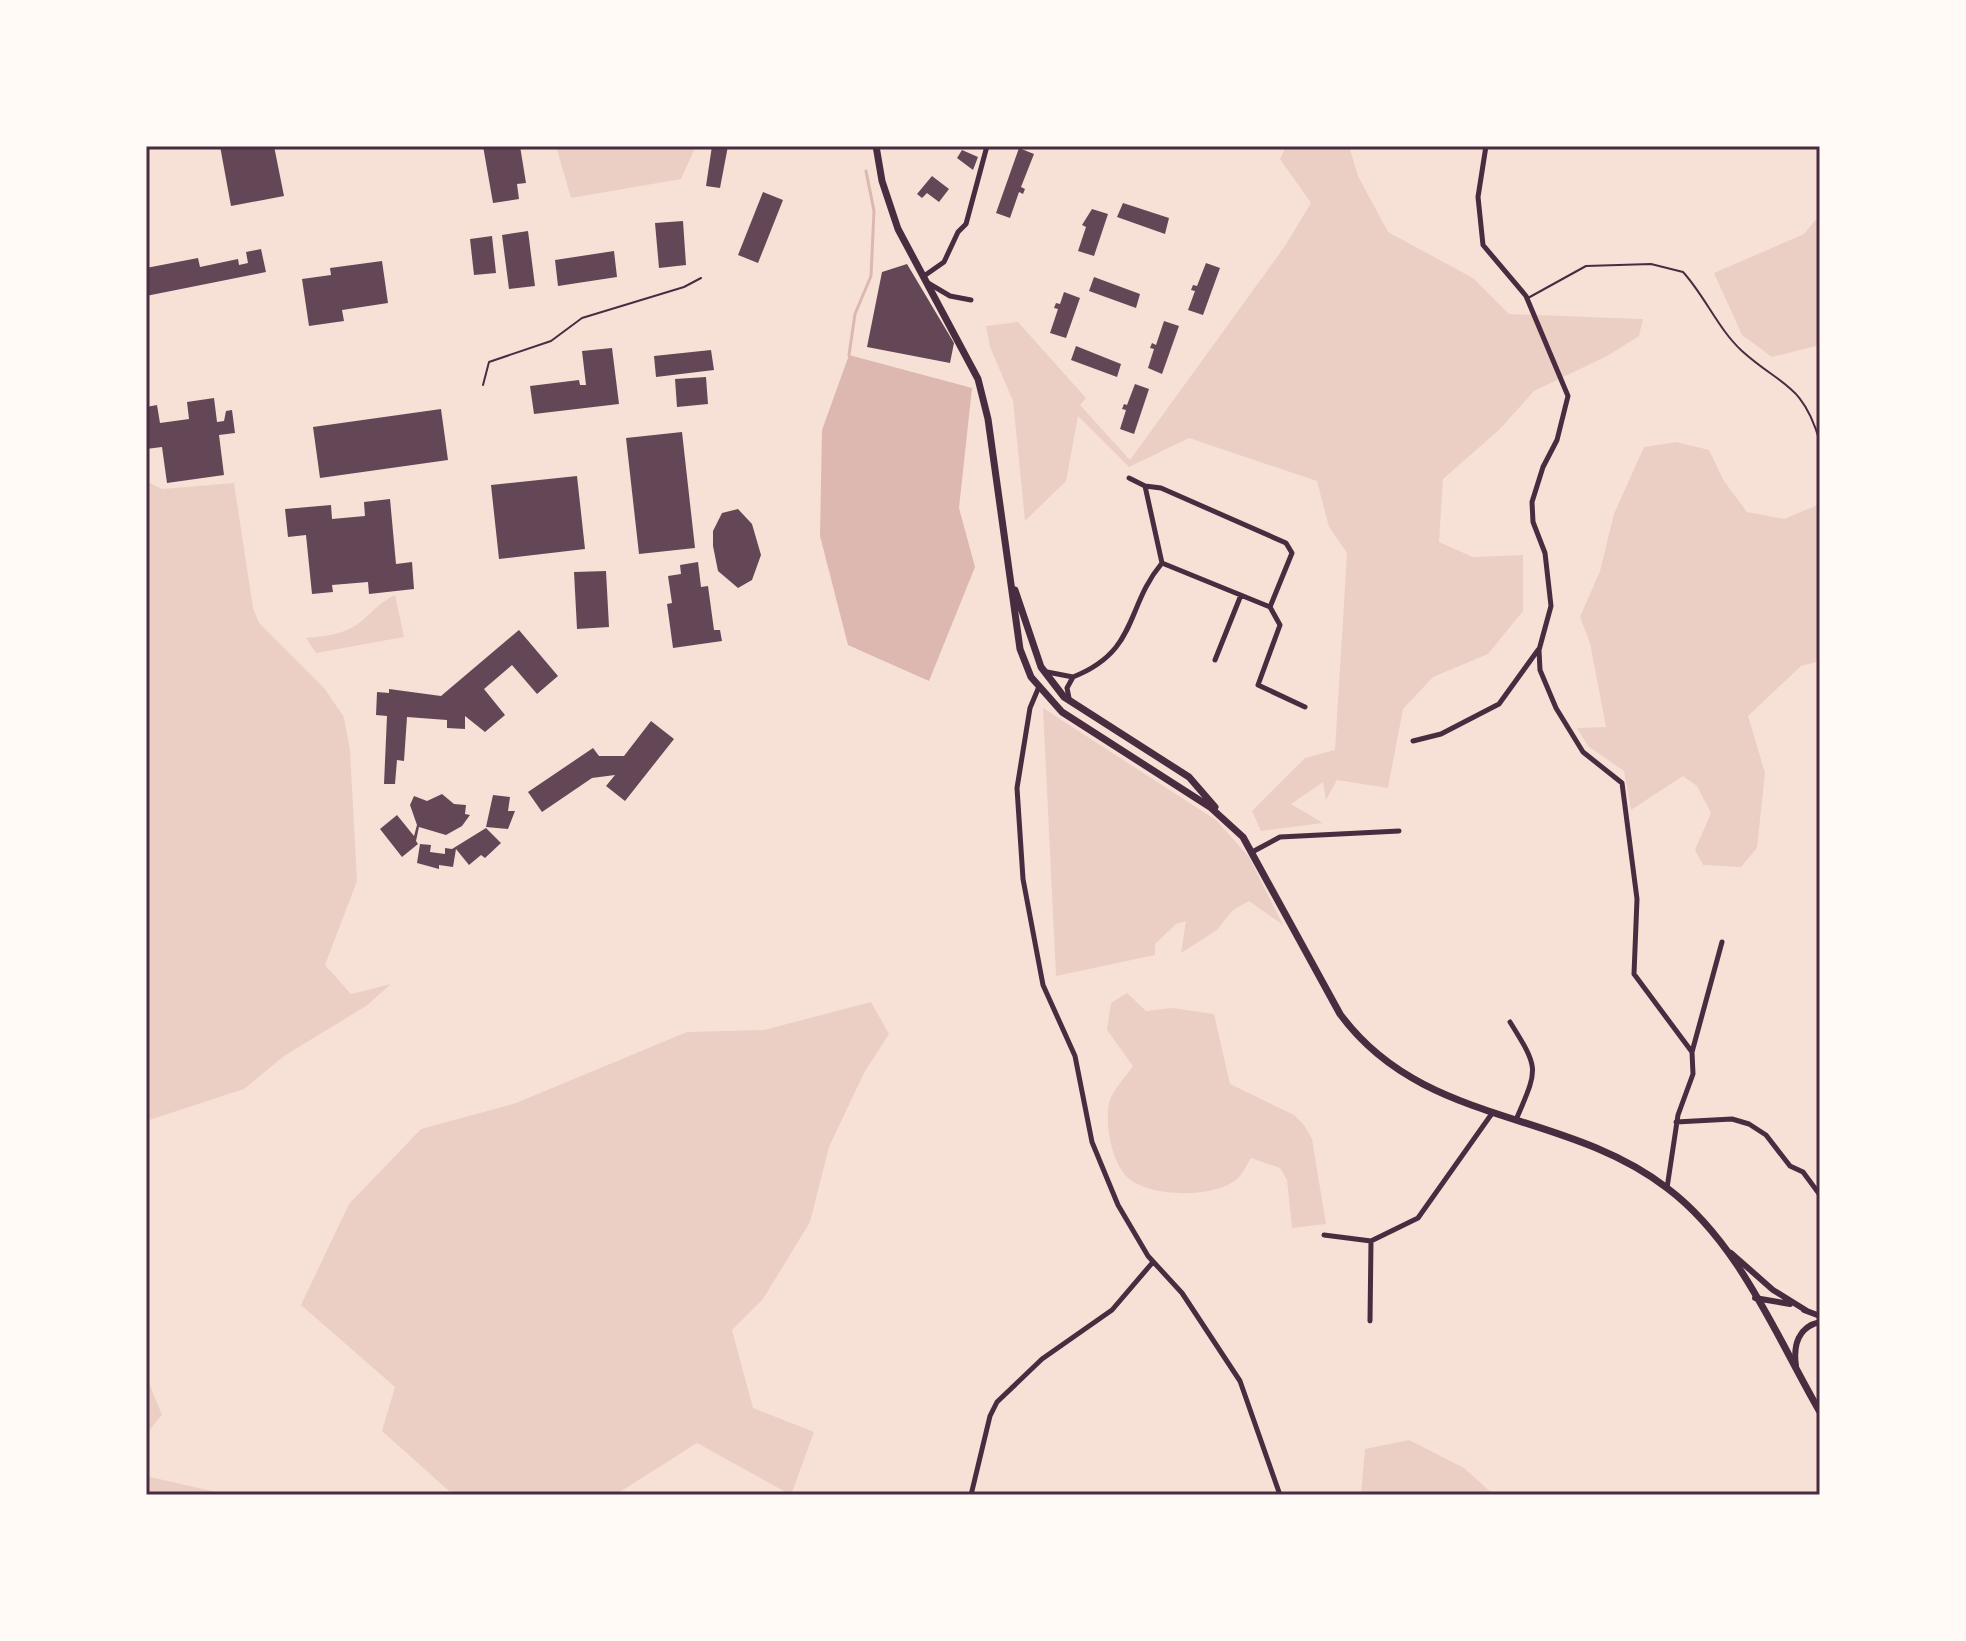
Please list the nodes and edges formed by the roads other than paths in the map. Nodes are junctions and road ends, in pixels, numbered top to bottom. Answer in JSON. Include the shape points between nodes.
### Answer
{"nodes":[{"id":1,"x":876,"y":146,"type":"edge"},
{"id":2,"x":987,"y":146,"type":"edge"},
{"id":3,"x":1486,"y":146,"type":"edge"},
{"id":4,"x":926,"y":279,"type":"junction"},
{"id":5,"x":1527,"y":299,"type":"junction"},
{"id":6,"x":971,"y":300,"type":"dead end"},
{"id":7,"x":1820,"y":442,"type":"edge"},
{"id":8,"x":1129,"y":478,"type":"dead end"},
{"id":9,"x":1145,"y":486,"type":"junction"},
{"id":10,"x":1162,"y":563,"type":"junction"},
{"id":11,"x":1010,"y":579,"type":"junction"},
{"id":12,"x":1241,"y":595,"type":"junction"},
{"id":13,"x":1270,"y":607,"type":"junction"},
{"id":14,"x":1539,"y":650,"type":"junction"},
{"id":15,"x":1215,"y":660,"type":"dead end"},
{"id":16,"x":1041,"y":667,"type":"junction"},
{"id":17,"x":1073,"y":677,"type":"junction"},
{"id":18,"x":1038,"y":689,"type":"junction"},
{"id":19,"x":1305,"y":707,"type":"dead end"},
{"id":20,"x":1077,"y":708,"type":"junction"},
{"id":21,"x":1413,"y":741,"type":"dead end"},
{"id":22,"x":1227,"y":821,"type":"junction"},
{"id":23,"x":1399,"y":831,"type":"dead end"},
{"id":24,"x":1254,"y":851,"type":"junction"},
{"id":25,"x":1722,"y":942,"type":"dead end"},
{"id":26,"x":1510,"y":1022,"type":"dead end"},
{"id":27,"x":1692,"y":1052,"type":"junction"},
{"id":28,"x":1493,"y":1112,"type":"junction"},
{"id":29,"x":1516,"y":1120,"type":"junction"},
{"id":30,"x":1676,"y":1122,"type":"junction"},
{"id":31,"x":1667,"y":1188,"type":"junction"},
{"id":32,"x":1820,"y":1195,"type":"edge"},
{"id":33,"x":1324,"y":1235,"type":"dead end"},
{"id":34,"x":1371,"y":1241,"type":"junction"},
{"id":35,"x":1720,"y":1241,"type":"junction"},
{"id":36,"x":1153,"y":1262,"type":"junction"},
{"id":37,"x":1755,"y":1298,"type":"junction"},
{"id":38,"x":1807,"y":1311,"type":"junction"},
{"id":39,"x":1820,"y":1319,"type":"edge"},
{"id":40,"x":1370,"y":1321,"type":"dead end"},
{"id":41,"x":1798,"y":1374,"type":"junction"},
{"id":42,"x":1820,"y":1412,"type":"edge"},
{"id":43,"x":971,"y":1495,"type":"edge"},
{"id":44,"x":1280,"y":1495,"type":"edge"}],
"edges":[{"from":1,"to":4,"type":"main road","via":[[888,205]]},
{"from":2,"to":4,"type":"street","via":[[966,224],[944,262]]},
{"from":3,"to":5,"type":"street","via":[[1478,197],[1483,245]]},
{"from":4,"to":6,"type":"street","via":[[950,296]]},
{"from":4,"to":11,"type":"main road","via":[[978,379]]},
{"from":5,"to":7,"type":"lane","via":[[1586,266],[1651,264],[1683,272],[1742,351],[1799,396]]},
{"from":5,"to":14,"type":"street","via":[[1568,396],[1532,502],[1551,606]]},
{"from":8,"to":9,"type":"street"},
{"from":9,"to":10,"type":"street"},
{"from":9,"to":13,"type":"street","via":[[1161,488],[1286,543],[1291,558]]},
{"from":10,"to":12,"type":"street"},
{"from":10,"to":17,"type":"street","via":[[1127,634],[1106,658]]},
{"from":11,"to":16,"type":"main road"},
{"from":11,"to":18,"type":"main road","via":[[1020,649]]},
{"from":12,"to":13,"type":"street"},
{"from":12,"to":15,"type":"street"},
{"from":13,"to":19,"type":"street","via":[[1280,625],[1258,685]]},
{"from":14,"to":21,"type":"street","via":[[1499,704],[1441,734]]},
{"from":14,"to":27,"type":"street","via":[[1540,670],[1556,708],[1583,752],[1622,783],[1637,899],[1634,974]]},
{"from":16,"to":17,"type":"street","via":[[1056,676]]},
{"from":16,"to":20,"type":"main road"},
{"from":17,"to":20,"type":"street","via":[[1068,696]]},
{"from":18,"to":22,"type":"main road","via":[[1062,712]]},
{"from":18,"to":36,"type":"street","via":[[1017,788],[1023,879],[1039,965],[1078,1067],[1098,1158],[1118,1205]]},
{"from":20,"to":22,"type":"main road","via":[[1189,777]]},
{"from":22,"to":24,"type":"main road"},
{"from":23,"to":24,"type":"street","via":[[1280,837]]},
{"from":24,"to":28,"type":"main road","via":[[1355,1034],[1411,1080]]},
{"from":25,"to":27,"type":"street"},
{"from":26,"to":29,"type":"street","via":[[1534,1060],[1535,1071]]},
{"from":27,"to":30,"type":"street","via":[[1693,1074]]},
{"from":28,"to":29,"type":"main road"},
{"from":28,"to":34,"type":"street","via":[[1418,1218]]},
{"from":29,"to":31,"type":"main road","via":[[1606,1151]]},
{"from":30,"to":31,"type":"street"},
{"from":30,"to":32,"type":"street","via":[[1732,1119],[1749,1124],[1766,1135],[1790,1166],[1809,1177]]},
{"from":31,"to":35,"type":"main road"},
{"from":33,"to":34,"type":"street"},
{"from":34,"to":40,"type":"street"},
{"from":35,"to":37,"type":"main road"},
{"from":35,"to":38,"type":"street","via":[[1773,1290]]},
{"from":36,"to":43,"type":"street","via":[[1112,1310],[1042,1359],[997,1402]]},
{"from":36,"to":44,"type":"street","via":[[1182,1293],[1240,1381]]},
{"from":37,"to":38,"type":"street"},
{"from":37,"to":41,"type":"main road"},
{"from":38,"to":39,"type":"street"},
{"from":39,"to":41,"type":"street","via":[[1798,1337]]},
{"from":41,"to":42,"type":"main road"}]}
